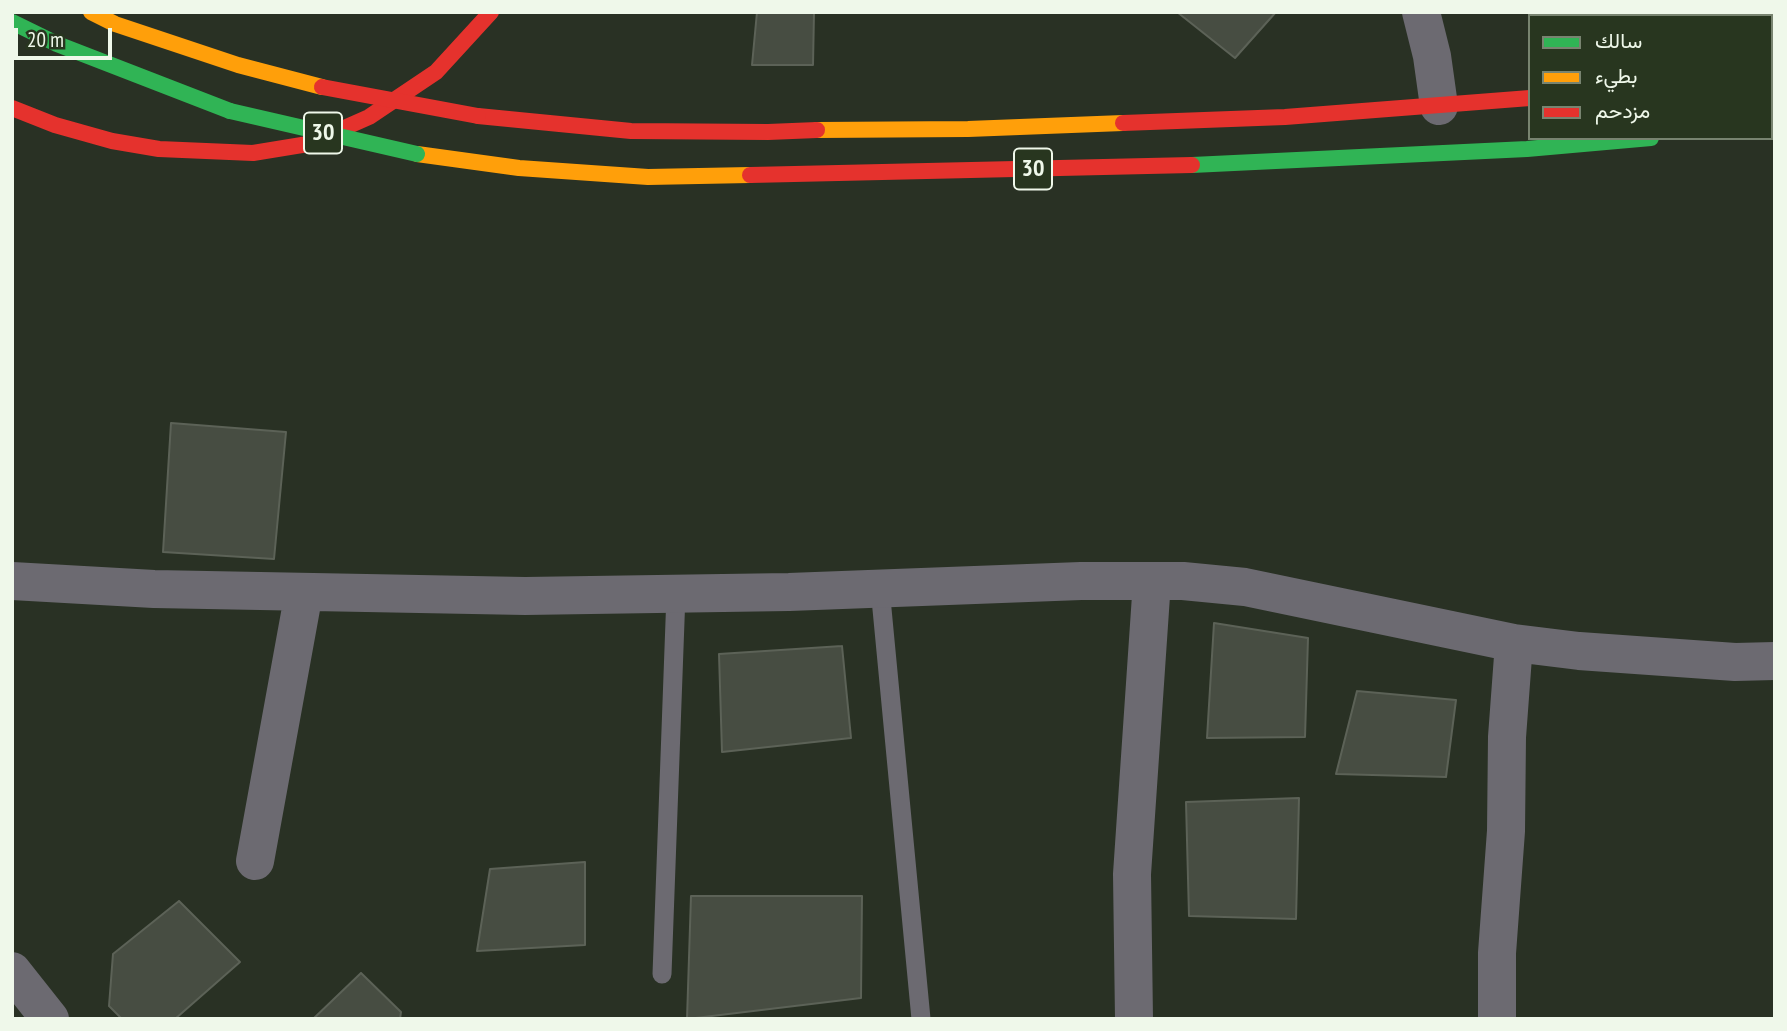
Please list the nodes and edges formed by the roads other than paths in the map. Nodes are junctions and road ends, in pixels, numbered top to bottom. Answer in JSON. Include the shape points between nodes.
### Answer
{"nodes":[{"id":1,"x":91,"y":12,"type":"edge"},
{"id":2,"x":491,"y":12,"type":"edge"},
{"id":3,"x":1421,"y":12,"type":"edge"},
{"id":4,"x":12,"y":22,"type":"edge"},
{"id":5,"x":1528,"y":98,"type":"edge"},
{"id":6,"x":1439,"y":106,"type":"junction"},
{"id":7,"x":12,"y":108,"type":"edge"},
{"id":8,"x":1628,"y":140,"type":"edge"},
{"id":9,"x":12,"y":580,"type":"edge"},
{"id":10,"x":1152,"y":581,"type":"junction"},
{"id":11,"x":880,"y":588,"type":"junction"},
{"id":12,"x":304,"y":592,"type":"junction"},
{"id":13,"x":676,"y":594,"type":"junction"},
{"id":14,"x":1514,"y":643,"type":"junction"},
{"id":15,"x":1775,"y":661,"type":"edge"},
{"id":16,"x":255,"y":861,"type":"dead end"},
{"id":17,"x":12,"y":971,"type":"edge"},
{"id":18,"x":663,"y":974,"type":"dead end"},
{"id":19,"x":51,"y":1019,"type":"edge"},
{"id":20,"x":921,"y":1019,"type":"edge"},
{"id":21,"x":1133,"y":1019,"type":"edge"},
{"id":22,"x":1497,"y":1019,"type":"edge"}],
"edges":[{"from":1,"to":6,"type":"main road","number":"30","bridge":true,"via":[[238,65],[322,87],[478,116],[631,131],[968,129]]},
{"from":2,"to":7,"type":"main road","via":[[436,72],[369,117],[308,144],[253,153],[159,149],[112,141]]},
{"from":3,"to":6,"type":"street"},
{"from":4,"to":8,"type":"main road","number":"30","bridge":true,"via":[[230,111],[417,154],[519,168],[648,177],[1134,168]]},
{"from":5,"to":6,"type":"main road","number":"30"},
{"from":9,"to":12,"type":"street"},
{"from":10,"to":11,"type":"street"},
{"from":10,"to":14,"type":"street","via":[[1245,587]]},
{"from":10,"to":21,"type":"street","via":[[1132,874]]},
{"from":11,"to":13,"type":"street"},
{"from":11,"to":20,"type":"lane"},
{"from":12,"to":13,"type":"street"},
{"from":12,"to":16,"type":"street"},
{"from":13,"to":18,"type":"lane"},
{"from":14,"to":15,"type":"street","via":[[1735,662]]},
{"from":14,"to":22,"type":"street"},
{"from":17,"to":19,"type":"street"}]}
